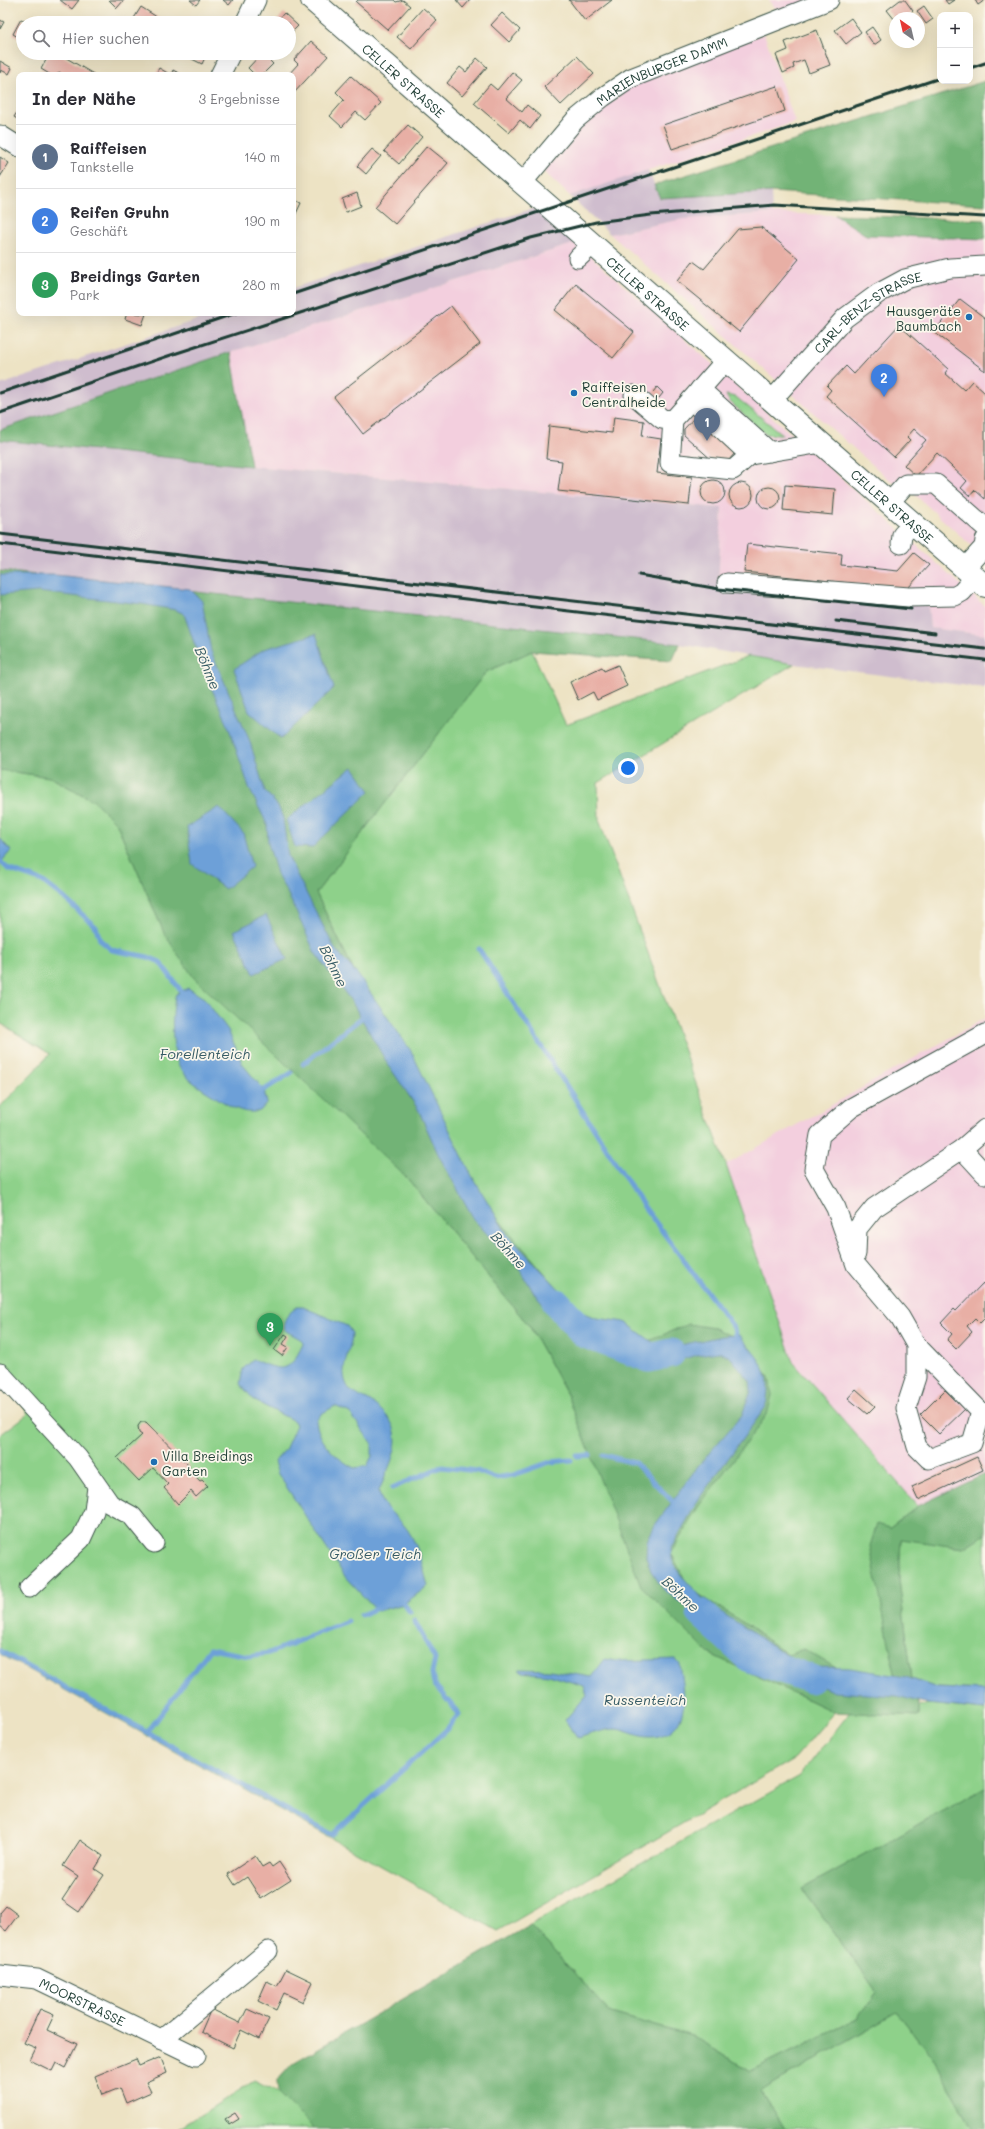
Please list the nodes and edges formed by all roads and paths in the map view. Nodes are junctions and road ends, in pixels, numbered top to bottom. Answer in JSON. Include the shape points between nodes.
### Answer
{"nodes":[{"id":1,"x":256,"y":0,"type":"edge"},
{"id":2,"x":312,"y":0,"type":"edge"},
{"id":3,"x":824,"y":1,"type":"edge"},
{"id":4,"x":248,"y":16,"type":"edge"},
{"id":5,"x":228,"y":60,"type":"edge"},
{"id":6,"x":222,"y":72,"type":"edge"},
{"id":7,"x":0,"y":135,"type":"edge"},
{"id":8,"x":16,"y":145,"type":"edge"},
{"id":9,"x":522,"y":183,"type":"junction"},
{"id":10,"x":985,"y":266,"type":"edge"},
{"id":11,"x":726,"y":360,"type":"junction"},
{"id":12,"x":696,"y":394,"type":"junction"},
{"id":13,"x":634,"y":395,"type":"dead end"},
{"id":14,"x":772,"y":400,"type":"junction"},
{"id":15,"x":673,"y":420,"type":"junction"},
{"id":16,"x":822,"y":443,"type":"junction"},
{"id":17,"x":770,"y":452,"type":"junction"},
{"id":18,"x":750,"y":455,"type":"junction"},
{"id":19,"x":890,"y":502,"type":"junction"},
{"id":20,"x":913,"y":523,"type":"junction"},
{"id":21,"x":985,"y":527,"type":"edge"},
{"id":22,"x":901,"y":544,"type":"dead end"},
{"id":23,"x":985,"y":545,"type":"edge"},
{"id":24,"x":975,"y":577,"type":"edge"},
{"id":25,"x":727,"y":583,"type":"dead end"},
{"id":26,"x":985,"y":1034,"type":"edge"},
{"id":27,"x":985,"y":1129,"type":"edge"},
{"id":28,"x":962,"y":1149,"type":"junction"},
{"id":29,"x":985,"y":1174,"type":"edge"},
{"id":30,"x":856,"y":1265,"type":"junction"},
{"id":31,"x":916,"y":1345,"type":"junction"},
{"id":32,"x":0,"y":1373,"type":"edge"},
{"id":33,"x":97,"y":1487,"type":"junction"},
{"id":34,"x":154,"y":1544,"type":"dead end"},
{"id":35,"x":29,"y":1588,"type":"dead end"},
{"id":36,"x":268,"y":1952,"type":"dead end"},
{"id":37,"x":0,"y":1975,"type":"edge"},
{"id":38,"x":161,"y":2040,"type":"junction"},
{"id":39,"x":196,"y":2056,"type":"dead end"}],
"edges":[{"from":1,"to":4,"type":"street"},
{"from":2,"to":9,"type":"main road","name":"CELLER STRASSE"},
{"from":3,"to":9,"type":"street","name":"MARIENBURGER DAMM","via":[[631,78],[603,96],[575,120]]},
{"from":5,"to":6,"type":"street"},
{"from":7,"to":8,"type":"street"},
{"from":9,"to":11,"type":"main road","name":"CELLER STRASSE","via":[[585,251]]},
{"from":10,"to":14,"type":"street","name":"CARL-BENZ-STRASSE","via":[[950,268],[905,279],[879,292],[845,318]]},
{"from":11,"to":12,"type":"street"},
{"from":11,"to":14,"type":"main road","name":"CELLER STRASSE"},
{"from":12,"to":15,"type":"street"},
{"from":12,"to":17,"type":"street"},
{"from":12,"to":18,"type":"street"},
{"from":13,"to":15,"type":"street","via":[[662,419]]},
{"from":14,"to":16,"type":"main road","name":"CELLER STRASSE"},
{"from":15,"to":18,"type":"street","via":[[670,463],[733,470]]},
{"from":16,"to":17,"type":"street"},
{"from":16,"to":19,"type":"main road","name":"CELLER STRASSE"},
{"from":17,"to":18,"type":"street"},
{"from":19,"to":20,"type":"main road","name":"CELLER STRASSE"},
{"from":19,"to":21,"type":"street","via":[[906,484],[936,484]]},
{"from":20,"to":22,"type":"street","via":[[902,535]]},
{"from":20,"to":24,"type":"main road","name":"CELLER STRASSE"},
{"from":23,"to":24,"type":"street"},
{"from":24,"to":25,"type":"street","via":[[955,596],[909,597]]},
{"from":26,"to":30,"type":"street","via":[[851,1108],[820,1135],[814,1169],[836,1208]]},
{"from":27,"to":28,"type":"street"},
{"from":28,"to":29,"type":"street"},
{"from":28,"to":30,"type":"street","via":[[874,1208],[858,1229]]},
{"from":30,"to":31,"type":"street","via":[[900,1316]]},
{"from":31,"to":31,"type":"street","via":[[916,1377],[906,1408],[917,1447],[928,1459],[972,1443],[981,1412]]},
{"from":32,"to":33,"type":"street","via":[[78,1458]]},
{"from":33,"to":34,"type":"street","via":[[110,1504],[132,1516]]},
{"from":33,"to":35,"type":"street","via":[[94,1511],[81,1539]]},
{"from":36,"to":38,"type":"street"},
{"from":37,"to":38,"type":"street","name":"MOORSTRASSE","via":[[37,1979]]},
{"from":38,"to":39,"type":"street","name":"MOORSTRASSE"}]}
